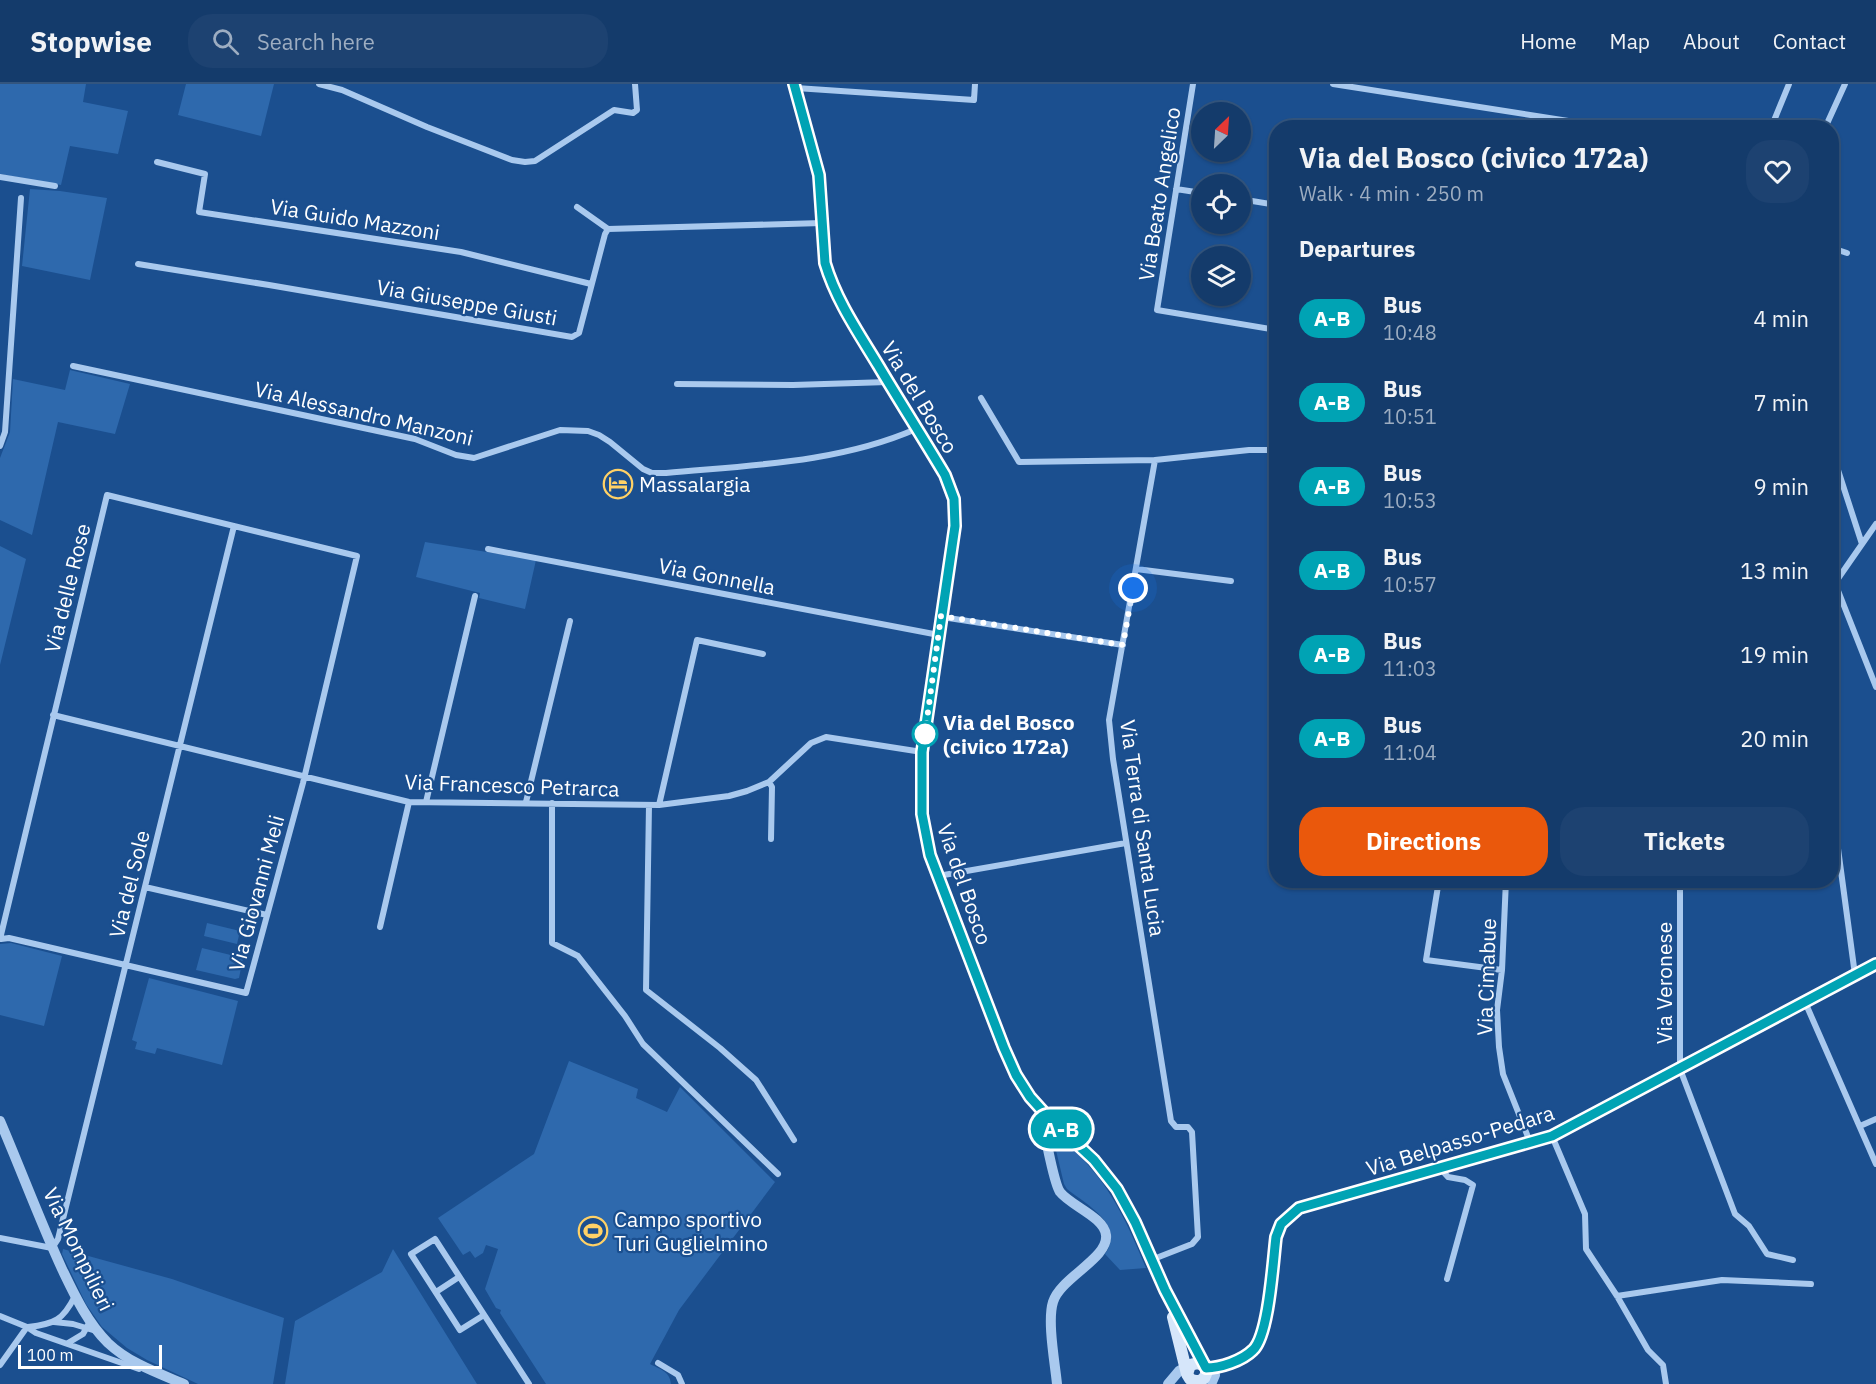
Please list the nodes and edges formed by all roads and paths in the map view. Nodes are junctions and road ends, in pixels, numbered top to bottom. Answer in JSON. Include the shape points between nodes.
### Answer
{"nodes":[{"id":1,"x":319,"y":84,"type":"edge"},
{"id":2,"x":635,"y":84,"type":"edge"},
{"id":3,"x":975,"y":84,"type":"edge"},
{"id":4,"x":1193,"y":84,"type":"edge"},
{"id":5,"x":1333,"y":84,"type":"edge"},
{"id":6,"x":1789,"y":84,"type":"edge"},
{"id":7,"x":1845,"y":84,"type":"edge"},
{"id":8,"x":795,"y":86,"type":"edge"},
{"id":9,"x":1560,"y":119,"type":"joint"},
{"id":10,"x":1566,"y":120,"type":"edge"},
{"id":11,"x":1774,"y":120,"type":"edge"},
{"id":12,"x":1829,"y":120,"type":"edge"},
{"id":13,"x":157,"y":162,"type":"dead end"},
{"id":14,"x":0,"y":177,"type":"edge"},
{"id":15,"x":55,"y":186,"type":"dead end"},
{"id":16,"x":1176,"y":189,"type":"junction"},
{"id":17,"x":1191,"y":191,"type":"edge"},
{"id":18,"x":21,"y":198,"type":"dead end"},
{"id":19,"x":1251,"y":201,"type":"edge"},
{"id":20,"x":1269,"y":204,"type":"edge"},
{"id":21,"x":577,"y":207,"type":"dead end"},
{"id":22,"x":822,"y":223,"type":"junction"},
{"id":23,"x":609,"y":229,"type":"junction"},
{"id":24,"x":1839,"y":250,"type":"edge"},
{"id":25,"x":1847,"y":253,"type":"dead end"},
{"id":26,"x":138,"y":264,"type":"dead end"},
{"id":27,"x":591,"y":284,"type":"junction"},
{"id":28,"x":1269,"y":329,"type":"edge"},
{"id":29,"x":73,"y":366,"type":"dead end"},
{"id":30,"x":888,"y":382,"type":"junction"},
{"id":31,"x":677,"y":384,"type":"dead end"},
{"id":32,"x":981,"y":398,"type":"dead end"},
{"id":33,"x":917,"y":429,"type":"junction"},
{"id":34,"x":0,"y":446,"type":"edge"},
{"id":35,"x":1269,"y":450,"type":"edge"},
{"id":36,"x":1155,"y":460,"type":"junction"},
{"id":37,"x":1839,"y":473,"type":"edge"},
{"id":38,"x":1876,"y":524,"type":"edge"},
{"id":39,"x":234,"y":526,"type":"junction"},
{"id":40,"x":1862,"y":544,"type":"junction"},
{"id":41,"x":489,"y":549,"type":"dead end"},
{"id":42,"x":357,"y":556,"type":"joint"},
{"id":43,"x":1136,"y":569,"type":"junction"},
{"id":44,"x":1839,"y":577,"type":"edge"},
{"id":45,"x":1231,"y":581,"type":"dead end"},
{"id":46,"x":1839,"y":593,"type":"edge"},
{"id":47,"x":475,"y":596,"type":"dead end"},
{"id":48,"x":941,"y":616,"type":"junction"},
{"id":49,"x":570,"y":621,"type":"dead end"},
{"id":50,"x":939,"y":635,"type":"junction"},
{"id":51,"x":1123,"y":645,"type":"junction"},
{"id":52,"x":763,"y":654,"type":"dead end"},
{"id":53,"x":1876,"y":687,"type":"edge"},
{"id":54,"x":53,"y":714,"type":"junction"},
{"id":55,"x":179,"y":746,"type":"junction"},
{"id":56,"x":922,"y":752,"type":"junction"},
{"id":57,"x":304,"y":777,"type":"junction"},
{"id":58,"x":769,"y":782,"type":"junction"},
{"id":59,"x":409,"y":802,"type":"junction"},
{"id":60,"x":426,"y":802,"type":"junction"},
{"id":61,"x":526,"y":802,"type":"junction"},
{"id":62,"x":552,"y":802,"type":"junction"},
{"id":63,"x":650,"y":805,"type":"junction"},
{"id":64,"x":659,"y":805,"type":"junction"},
{"id":65,"x":771,"y":839,"type":"dead end"},
{"id":66,"x":1126,"y":843,"type":"junction"},
{"id":67,"x":1839,"y":856,"type":"edge"},
{"id":68,"x":938,"y":876,"type":"junction"},
{"id":69,"x":145,"y":887,"type":"junction"},
{"id":70,"x":1438,"y":888,"type":"edge"},
{"id":71,"x":1506,"y":888,"type":"edge"},
{"id":72,"x":1680,"y":888,"type":"edge"},
{"id":73,"x":267,"y":915,"type":"junction"},
{"id":74,"x":380,"y":927,"type":"dead end"},
{"id":75,"x":0,"y":939,"type":"edge"},
{"id":76,"x":1876,"y":964,"type":"edge"},
{"id":77,"x":126,"y":965,"type":"junction"},
{"id":78,"x":1502,"y":970,"type":"junction"},
{"id":79,"x":1855,"y":975,"type":"junction"},
{"id":80,"x":1805,"y":1002,"type":"junction"},
{"id":81,"x":1680,"y":1069,"type":"junction"},
{"id":82,"x":1048,"y":1117,"type":"junction"},
{"id":83,"x":1876,"y":1119,"type":"edge"},
{"id":84,"x":0,"y":1121,"type":"edge"},
{"id":85,"x":1860,"y":1126,"type":"junction"},
{"id":86,"x":1552,"y":1136,"type":"junction"},
{"id":87,"x":794,"y":1140,"type":"dead end"},
{"id":88,"x":1530,"y":1142,"type":"junction"},
{"id":89,"x":0,"y":1145,"type":"edge"},
{"id":90,"x":12,"y":1148,"type":"junction"},
{"id":91,"x":1876,"y":1164,"type":"edge"},
{"id":92,"x":1440,"y":1168,"type":"junction"},
{"id":93,"x":778,"y":1174,"type":"dead end"},
{"id":94,"x":0,"y":1238,"type":"edge"},
{"id":95,"x":52,"y":1248,"type":"junction"},
{"id":96,"x":1151,"y":1260,"type":"junction"},
{"id":97,"x":1793,"y":1260,"type":"dead end"},
{"id":98,"x":459,"y":1277,"type":"junction"},
{"id":99,"x":1447,"y":1279,"type":"dead end"},
{"id":100,"x":1810,"y":1284,"type":"dead end"},
{"id":101,"x":1165,"y":1290,"type":"junction"},
{"id":102,"x":436,"y":1292,"type":"junction"},
{"id":103,"x":75,"y":1296,"type":"junction"},
{"id":104,"x":1617,"y":1296,"type":"junction"},
{"id":105,"x":484,"y":1315,"type":"junction"},
{"id":106,"x":0,"y":1316,"type":"edge"},
{"id":107,"x":52,"y":1322,"type":"junction"},
{"id":108,"x":91,"y":1326,"type":"junction"},
{"id":109,"x":27,"y":1327,"type":"junction"},
{"id":110,"x":67,"y":1344,"type":"junction"},
{"id":111,"x":658,"y":1362,"type":"dead end"},
{"id":112,"x":0,"y":1365,"type":"edge"},
{"id":113,"x":1198,"y":1375,"type":"edge"},
{"id":114,"x":162,"y":1376,"type":"junction"},
{"id":115,"x":184,"y":1384,"type":"edge"},
{"id":116,"x":529,"y":1384,"type":"edge"},
{"id":117,"x":682,"y":1384,"type":"edge"},
{"id":118,"x":1057,"y":1384,"type":"edge"},
{"id":119,"x":1168,"y":1384,"type":"edge"},
{"id":120,"x":1666,"y":1384,"type":"edge"}],
"edges":[{"from":1,"to":2,"type":"street","via":[[525,162],[535,161],[614,110],[633,113],[637,110]]},
{"from":3,"to":8,"type":"street","via":[[974,100]]},
{"from":4,"to":16,"type":"street","name":"Via Beato Angelico"},
{"from":5,"to":9,"type":"street"},
{"from":6,"to":11,"type":"street"},
{"from":7,"to":12,"type":"street"},
{"from":8,"to":22,"type":"main road","name":"Via del Bosco","via":[[819,175]]},
{"from":9,"to":10,"type":"street"},
{"from":13,"to":27,"type":"street","name":"Via Guido Mazzoni","via":[[205,174],[199,212],[461,252]]},
{"from":14,"to":15,"type":"street"},
{"from":16,"to":17,"type":"street"},
{"from":16,"to":28,"type":"street","name":"Via Beato Angelico","via":[[1157,310]]},
{"from":18,"to":34,"type":"street","via":[[5,432]]},
{"from":19,"to":20,"type":"street"},
{"from":21,"to":23,"type":"street"},
{"from":22,"to":23,"type":"street"},
{"from":22,"to":30,"type":"main road","name":"Via del Bosco","via":[[825,263],[835,291]]},
{"from":23,"to":27,"type":"street","name":"Via Giuseppe Giusti"},
{"from":24,"to":25,"type":"street"},
{"from":26,"to":27,"type":"street","name":"Via Giuseppe Giusti","via":[[572,337],[579,333]]},
{"from":29,"to":33,"type":"street","name":"Via Alessandro Manzoni","via":[[415,438],[474,458],[560,430],[588,431],[652,473],[834,455],[886,442]]},
{"from":30,"to":31,"type":"street"},
{"from":30,"to":33,"type":"main road","name":"Via del Bosco"},
{"from":32,"to":36,"type":"street","via":[[1019,462]]},
{"from":33,"to":48,"type":"main road","name":"Via del Bosco","via":[[945,475],[956,511]]},
{"from":35,"to":36,"type":"street"},
{"from":36,"to":43,"type":"street","name":"Via Terra di Santa Lucia"},
{"from":37,"to":40,"type":"street"},
{"from":38,"to":40,"type":"street"},
{"from":39,"to":42,"type":"street","name":"Via delle Rose"},
{"from":39,"to":54,"type":"street","name":"Via delle Rose","via":[[107,495]]},
{"from":39,"to":55,"type":"street","name":"Via del Sole"},
{"from":40,"to":44,"type":"street"},
{"from":41,"to":50,"type":"street","name":"Via Gonnella"},
{"from":42,"to":57,"type":"street","name":"Via Giovanni Meli"},
{"from":43,"to":45,"type":"street"},
{"from":43,"to":51,"type":"street","name":"Via Terra di Santa Lucia"},
{"from":46,"to":53,"type":"street"},
{"from":47,"to":60,"type":"street"},
{"from":48,"to":50,"type":"main road","name":"Via del Bosco"},
{"from":48,"to":51,"type":"street"},
{"from":49,"to":61,"type":"street"},
{"from":50,"to":56,"type":"main road","name":"Via del Bosco"},
{"from":51,"to":66,"type":"street","name":"Via Terra di Santa Lucia","via":[[1109,720]]},
{"from":52,"to":64,"type":"street","via":[[697,640]]},
{"from":54,"to":55,"type":"street","name":"Via Francesco Petrarca"},
{"from":54,"to":75,"type":"street","name":"Via delle Rose"},
{"from":55,"to":57,"type":"street","name":"Via Francesco Petrarca"},
{"from":55,"to":69,"type":"street","name":"Via del Sole"},
{"from":56,"to":58,"type":"street","name":"Via Francesco Petrarca","via":[[826,737],[812,743]]},
{"from":56,"to":68,"type":"main road","name":"Via del Bosco","via":[[922,814]]},
{"from":57,"to":59,"type":"street","name":"Via Francesco Petrarca"},
{"from":57,"to":73,"type":"street","name":"Via Giovanni Meli"},
{"from":58,"to":64,"type":"street","name":"Via Francesco Petrarca","via":[[729,796]]},
{"from":58,"to":65,"type":"street"},
{"from":59,"to":60,"type":"street","name":"Via Francesco Petrarca"},
{"from":59,"to":74,"type":"street"},
{"from":60,"to":61,"type":"street","name":"Via Francesco Petrarca"},
{"from":61,"to":62,"type":"street","name":"Via Francesco Petrarca"},
{"from":62,"to":63,"type":"street","name":"Via Francesco Petrarca"},
{"from":62,"to":93,"type":"street","via":[[552,943],[578,956],[643,1044]]},
{"from":63,"to":64,"type":"street","name":"Via Francesco Petrarca"},
{"from":63,"to":87,"type":"street","via":[[646,990],[756,1080]]},
{"from":66,"to":68,"type":"street"},
{"from":66,"to":96,"type":"street","name":"Via Terra di Santa Lucia","via":[[1171,1121],[1192,1132],[1198,1237],[1192,1244]]},
{"from":67,"to":79,"type":"street"},
{"from":68,"to":82,"type":"main road","name":"Via del Bosco","via":[[1016,1075]]},
{"from":69,"to":73,"type":"street"},
{"from":69,"to":77,"type":"street","name":"Via del Sole"},
{"from":70,"to":78,"type":"street","via":[[1426,960]]},
{"from":71,"to":78,"type":"street","name":"Via Cimabue"},
{"from":72,"to":81,"type":"street","name":"Via Veronese"},
{"from":73,"to":77,"type":"street","name":"Via Giovanni Meli","via":[[246,993]]},
{"from":75,"to":77,"type":"street","name":"Via Giovanni Meli"},
{"from":76,"to":79,"type":"street","name":"Via Belpasso-Pedara"},
{"from":77,"to":95,"type":"street","name":"Via del Sole","via":[[58,1239]]},
{"from":78,"to":88,"type":"street","name":"Via Cimabue","via":[[1497,1010],[1503,1074]]},
{"from":79,"to":80,"type":"street","name":"Via Belpasso-Pedara"},
{"from":80,"to":81,"type":"street","name":"Via Belpasso-Pedara"},
{"from":80,"to":85,"type":"street"},
{"from":81,"to":86,"type":"street","name":"Via Belpasso-Pedara"},
{"from":81,"to":97,"type":"street","name":"Via Veronese","via":[[1735,1214],[1749,1226],[1767,1254]]},
{"from":82,"to":96,"type":"main road","name":"Via del Bosco","via":[[1112,1181]]},
{"from":82,"to":118,"type":"street","via":[[1045,1126],[1056,1184],[1060,1192],[1098,1221],[1106,1235],[1101,1250],[1053,1300]]},
{"from":83,"to":85,"type":"street"},
{"from":84,"to":90,"type":"street","name":"Via Mompilieri"},
{"from":85,"to":91,"type":"street"},
{"from":86,"to":88,"type":"street","name":"Via Belpasso-Pedara"},
{"from":86,"to":104,"type":"street","via":[[1585,1214],[1586,1249]]},
{"from":88,"to":92,"type":"street","name":"Via Belpasso-Pedara"},
{"from":89,"to":90,"type":"street"},
{"from":90,"to":95,"type":"street","name":"Via Mompilieri"},
{"from":92,"to":99,"type":"street","via":[[1448,1177],[1473,1185]]},
{"from":92,"to":113,"type":"street","name":"Via Belpasso-Pedara","via":[[1299,1208],[1281,1224],[1276,1237],[1262,1333],[1252,1351]]},
{"from":94,"to":95,"type":"street"},
{"from":95,"to":103,"type":"street","name":"Via Mompilieri"},
{"from":96,"to":101,"type":"main road","name":"Via del Bosco"},
{"from":98,"to":102,"type":"street"},
{"from":98,"to":102,"type":"street","via":[[435,1239],[411,1254]]},
{"from":98,"to":105,"type":"street"},
{"from":100,"to":104,"type":"street","via":[[1722,1280]]},
{"from":101,"to":113,"type":"main road"},
{"from":101,"to":113,"type":"main road"},
{"from":102,"to":105,"type":"street","via":[[460,1330]]},
{"from":103,"to":107,"type":"street","via":[[63,1317]]},
{"from":103,"to":108,"type":"street","name":"Via Mompilieri"},
{"from":104,"to":120,"type":"street","via":[[1648,1350],[1663,1365]]},
{"from":105,"to":116,"type":"street"},
{"from":106,"to":109,"type":"street"},
{"from":107,"to":108,"type":"street"},
{"from":107,"to":109,"type":"street"},
{"from":108,"to":110,"type":"street"},
{"from":108,"to":114,"type":"street","name":"Via Mompilieri","via":[[120,1353]]},
{"from":109,"to":110,"type":"street"},
{"from":109,"to":112,"type":"street"},
{"from":110,"to":114,"type":"street"},
{"from":111,"to":117,"type":"street","via":[[678,1375]]},
{"from":113,"to":119,"type":"street"},
{"from":114,"to":115,"type":"street","name":"Via Mompilieri"}]}
